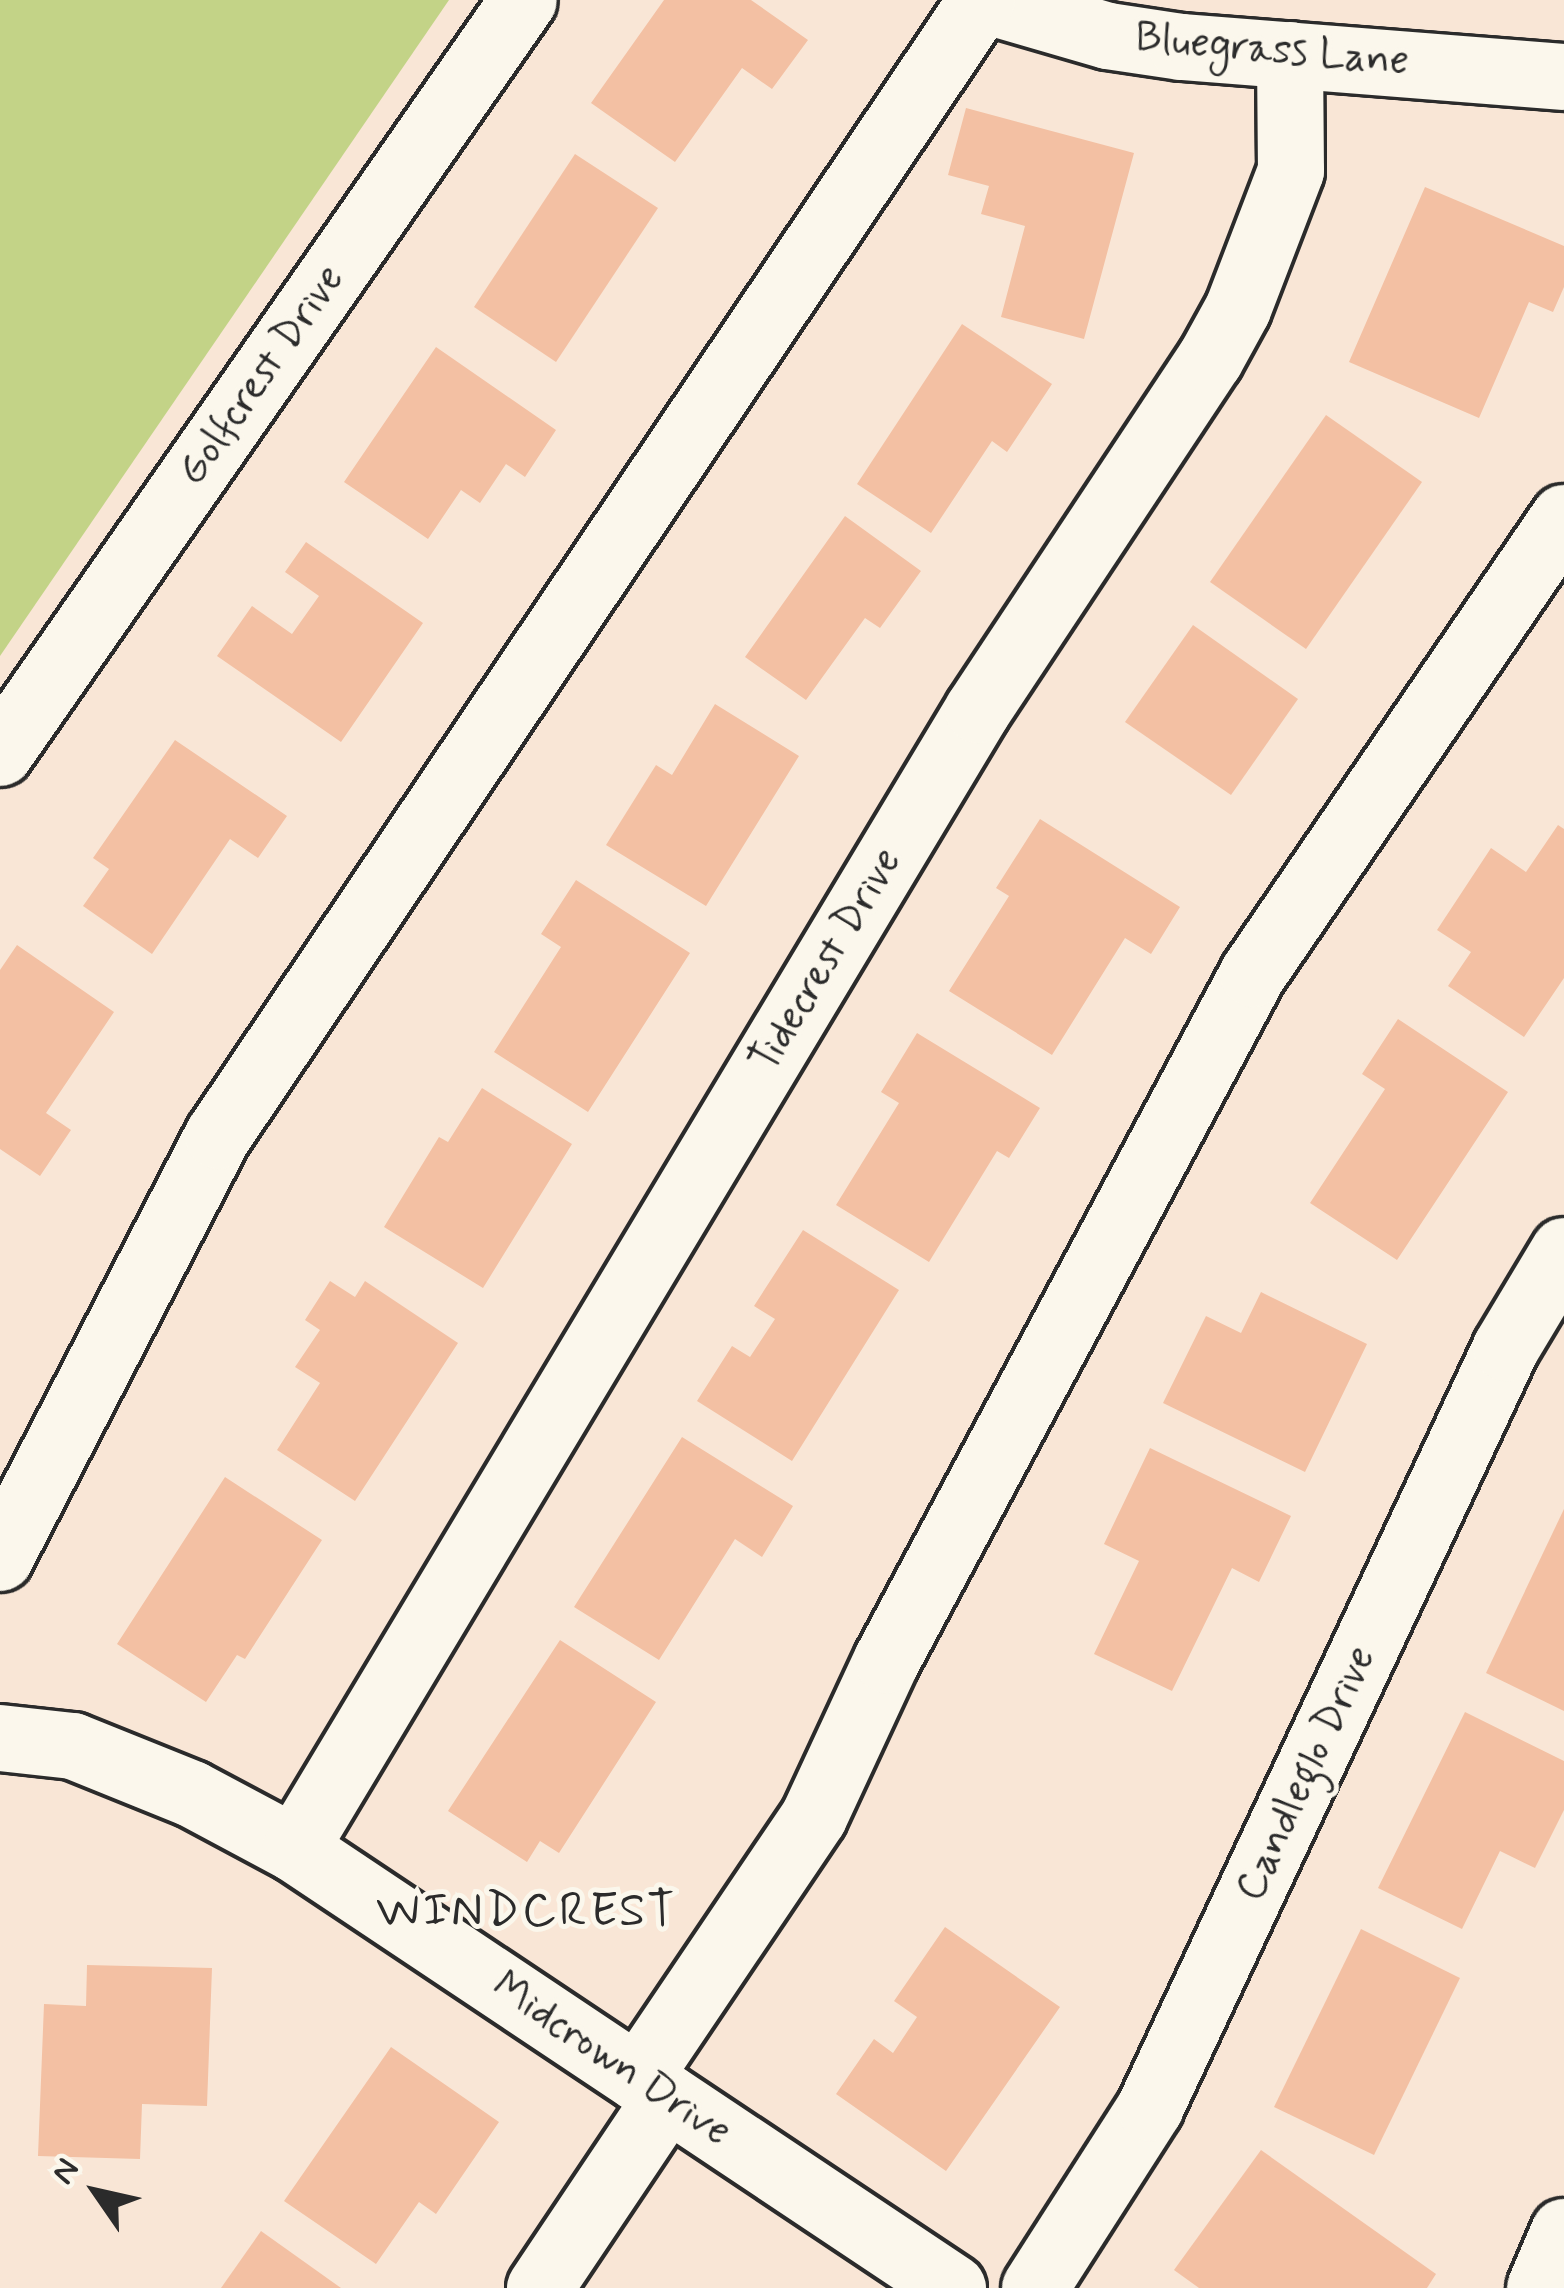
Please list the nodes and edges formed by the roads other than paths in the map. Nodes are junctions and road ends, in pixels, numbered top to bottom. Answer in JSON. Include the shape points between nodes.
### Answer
{"nodes":[{"id":1,"x":524,"y":0,"type":"edge"},
{"id":2,"x":983,"y":0,"type":"edge"},
{"id":3,"x":1290,"y":55,"type":"junction"},
{"id":4,"x":1564,"y":77,"type":"edge"},
{"id":5,"x":1564,"y":518,"type":"edge"},
{"id":6,"x":0,"y":753,"type":"edge"},
{"id":7,"x":1564,"y":1251,"type":"edge"},
{"id":8,"x":0,"y":1558,"type":"edge"},
{"id":9,"x":0,"y":1738,"type":"edge"},
{"id":10,"x":295,"y":1849,"type":"junction"},
{"id":11,"x":653,"y":2088,"type":"junction"},
{"id":12,"x":1564,"y":2232,"type":"edge"},
{"id":13,"x":540,"y":2288,"type":"edge"},
{"id":14,"x":953,"y":2288,"type":"edge"},
{"id":15,"x":1035,"y":2288,"type":"edge"},
{"id":16,"x":1540,"y":2288,"type":"edge"}],
"edges":[{"from":1,"to":6,"type":"street","name":"Golfcrest Drive"},
{"from":2,"to":3,"type":"street","name":"Bluegrass Lane","via":[[1108,36]]},
{"from":2,"to":8,"type":"street","via":[[218,1136]]},
{"from":3,"to":4,"type":"street","name":"Bluegrass Lane"},
{"from":3,"to":10,"type":"street","name":"Tidecrest Drive","via":[[1291,171],[1210,360],[978,710]]},
{"from":5,"to":11,"type":"street","via":[[1253,974],[887,1660],[814,1817]]},
{"from":7,"to":15,"type":"street","name":"Candleglo Drive","via":[[1506,1348],[1150,2108]]},
{"from":9,"to":10,"type":"street","name":"Midcrown Drive","via":[[73,1747],[192,1794]]},
{"from":10,"to":11,"type":"street","name":"Midcrown Drive"},
{"from":11,"to":13,"type":"street"},
{"from":11,"to":14,"type":"street","name":"Midcrown Drive"},
{"from":12,"to":16,"type":"street"}]}
